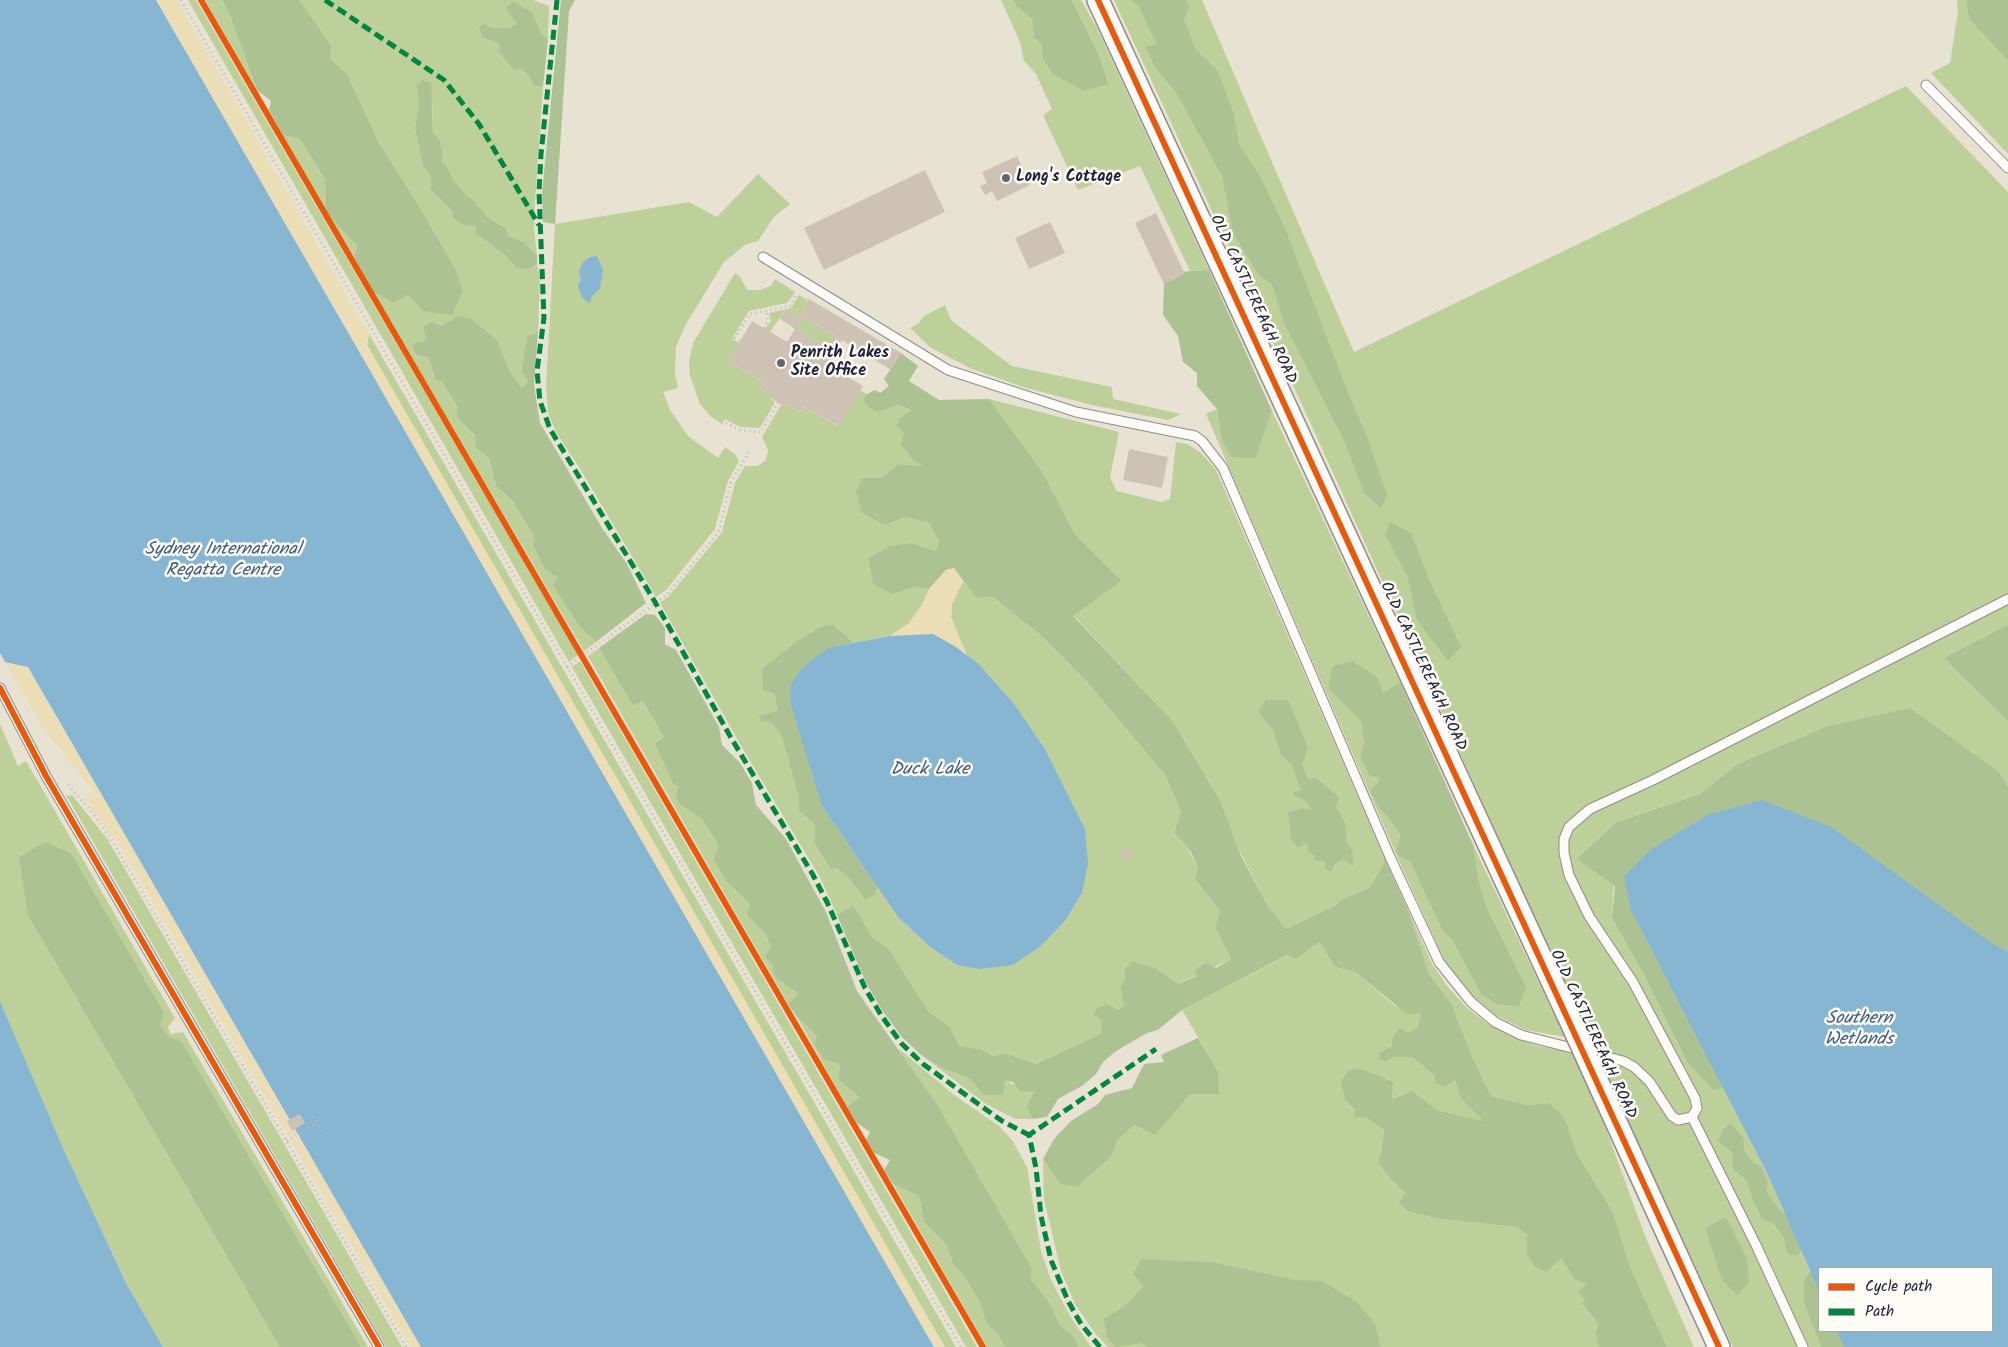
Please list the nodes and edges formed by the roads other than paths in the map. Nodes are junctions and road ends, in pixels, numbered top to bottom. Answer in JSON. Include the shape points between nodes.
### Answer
{"nodes":[{"id":1,"x":1098,"y":0,"type":"edge"},
{"id":2,"x":1926,"y":85,"type":"dead end"},
{"id":3,"x":2008,"y":168,"type":"edge"},
{"id":4,"x":763,"y":257,"type":"dead end"},
{"id":5,"x":2008,"y":599,"type":"edge"},
{"id":6,"x":0,"y":688,"type":"edge"},
{"id":7,"x":1692,"y":1117,"type":"junction"},
{"id":8,"x":379,"y":1347,"type":"edge"},
{"id":9,"x":1719,"y":1347,"type":"edge"},
{"id":10,"x":1803,"y":1347,"type":"edge"}],
"edges":[{"from":1,"to":9,"type":"street","name":"OLD CASTLEREAGH ROAD","bridge":true},
{"from":2,"to":3,"type":"lane"},
{"from":4,"to":7,"type":"lane","via":[[948,370],[1076,412],[1195,436],[1202,441],[1223,468],[1390,857],[1439,962],[1454,983],[1495,1022],[1512,1030],[1634,1067],[1649,1081],[1672,1116],[1678,1120]]},
{"from":5,"to":7,"type":"lane","via":[[1598,805],[1578,817],[1569,827],[1564,846],[1569,875],[1589,916],[1634,982],[1690,1089],[1697,1108]]},
{"from":6,"to":8,"type":"lane","via":[[46,776]]},
{"from":7,"to":10,"type":"lane"}]}
